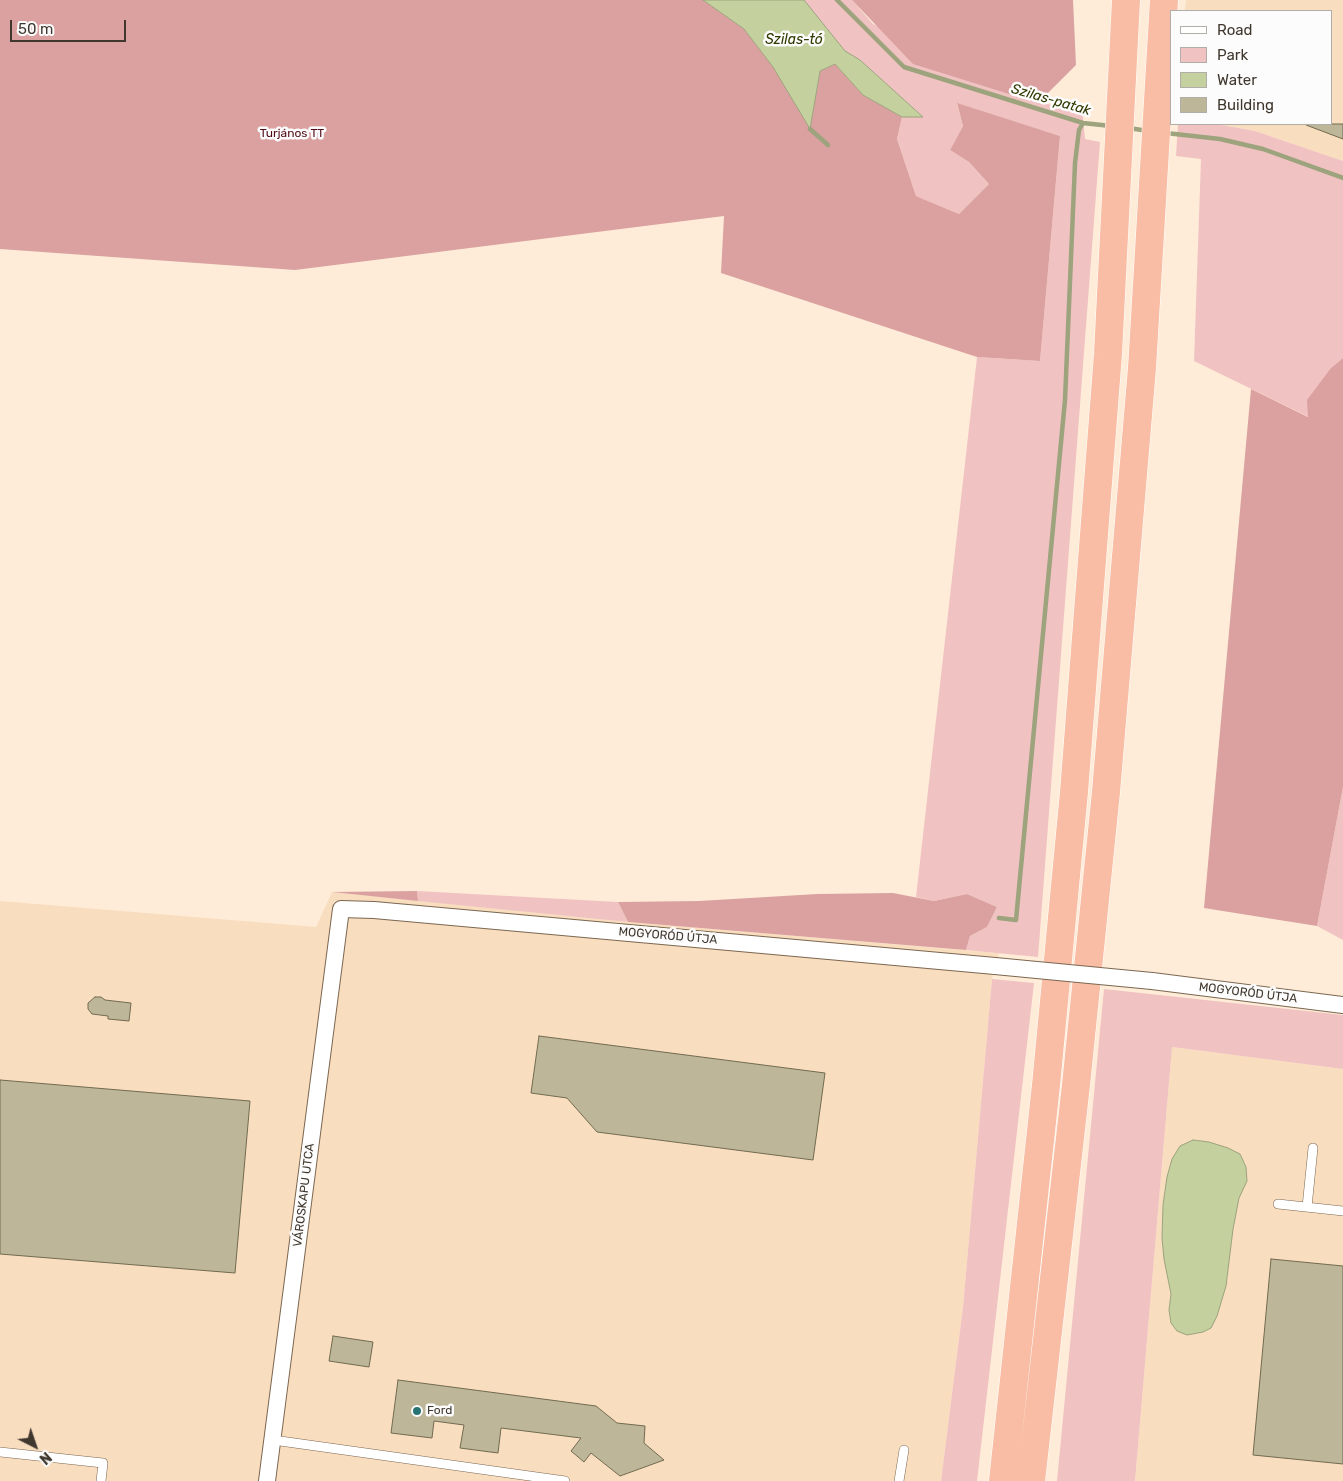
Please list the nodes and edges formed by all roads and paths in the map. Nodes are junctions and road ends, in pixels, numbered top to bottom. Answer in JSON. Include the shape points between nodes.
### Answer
{"nodes":[{"id":1,"x":1126,"y":0,"type":"edge"},
{"id":2,"x":1164,"y":0,"type":"edge"},
{"id":3,"x":341,"y":909,"type":"joint"},
{"id":4,"x":1343,"y":1005,"type":"edge"},
{"id":5,"x":1313,"y":1148,"type":"dead end"},
{"id":6,"x":1278,"y":1204,"type":"dead end"},
{"id":7,"x":1308,"y":1207,"type":"junction"},
{"id":8,"x":1343,"y":1211,"type":"edge"},
{"id":9,"x":273,"y":1440,"type":"junction"},
{"id":10,"x":904,"y":1450,"type":"dead end"},
{"id":11,"x":0,"y":1452,"type":"edge"},
{"id":12,"x":101,"y":1481,"type":"edge"},
{"id":13,"x":267,"y":1481,"type":"edge"},
{"id":14,"x":565,"y":1481,"type":"edge"},
{"id":15,"x":899,"y":1481,"type":"edge"},
{"id":16,"x":1003,"y":1481,"type":"edge"},
{"id":17,"x":1031,"y":1481,"type":"edge"}],
"edges":[{"from":1,"to":16,"type":"highway","via":[[1108,354],[1074,792]]},
{"from":2,"to":17,"type":"highway","via":[[1142,368],[1106,792]]},
{"from":3,"to":4,"type":"street","name":"MOGYORÓD ÚTJA","bridge":true,"via":[[995,966]]},
{"from":3,"to":9,"type":"street","name":"VÁROSKAPU UTCA"},
{"from":5,"to":7,"type":"lane"},
{"from":6,"to":7,"type":"lane"},
{"from":7,"to":8,"type":"lane"},
{"from":9,"to":13,"type":"street","name":"VÁROSKAPU UTCA"},
{"from":9,"to":14,"type":"lane"},
{"from":10,"to":15,"type":"lane"},
{"from":11,"to":12,"type":"lane","via":[[103,1463]]}]}
